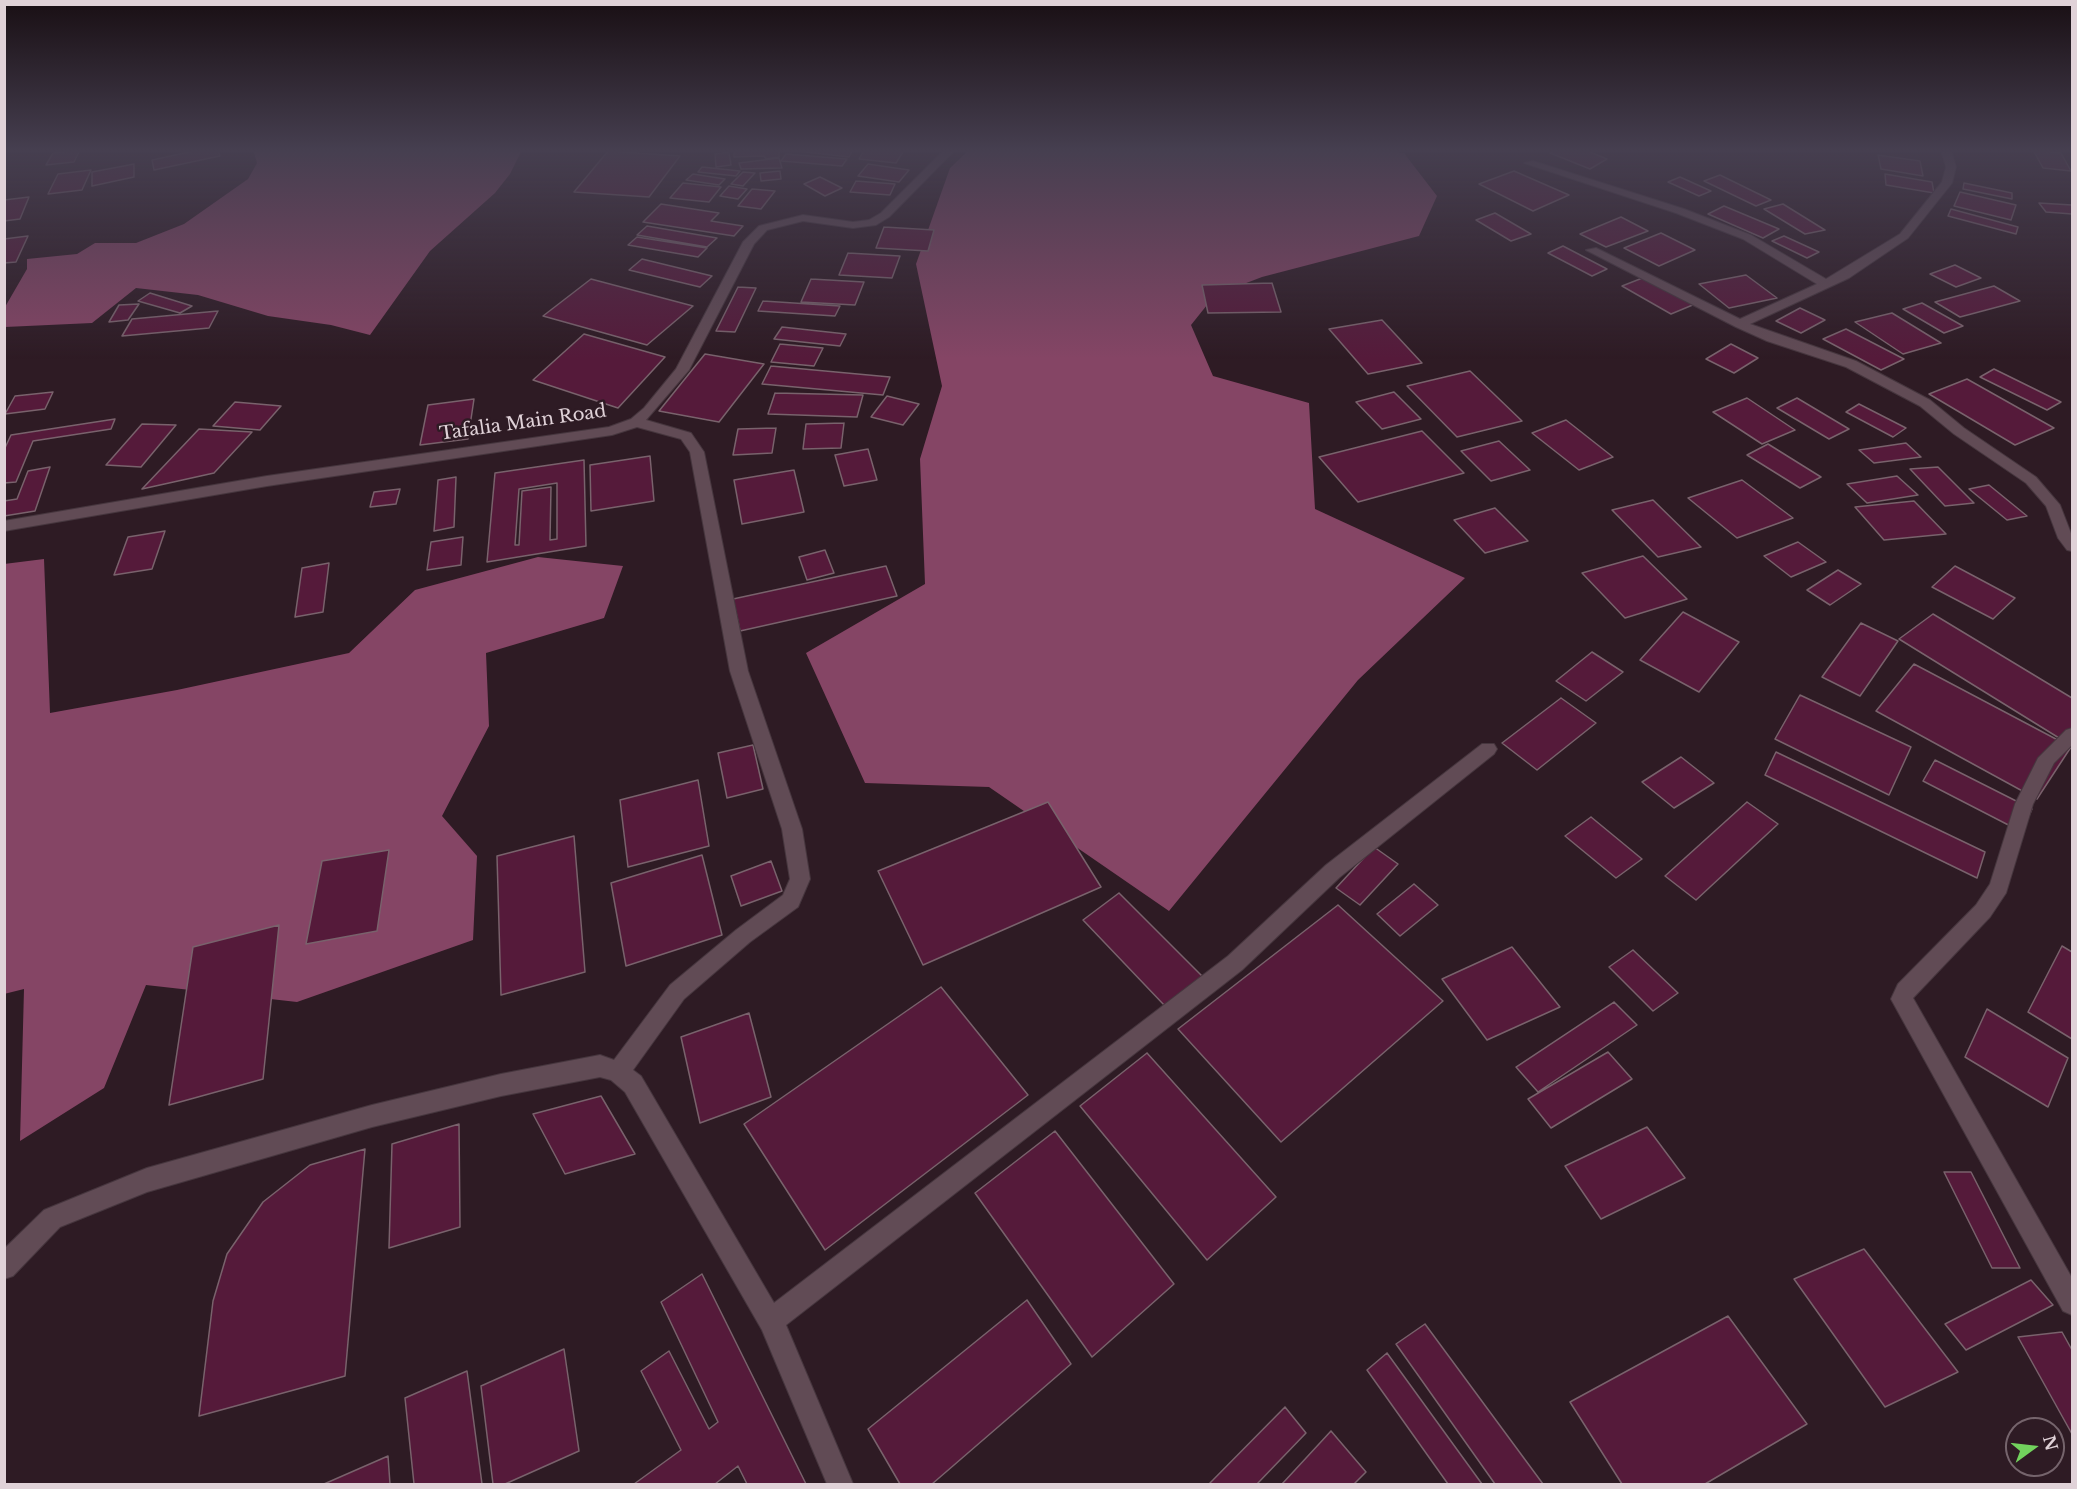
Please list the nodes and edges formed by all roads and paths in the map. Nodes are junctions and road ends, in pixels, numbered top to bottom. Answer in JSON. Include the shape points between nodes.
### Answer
{"nodes":[{"id":1,"x":797,"y":219,"type":"edge"},
{"id":2,"x":814,"y":219,"type":"edge"},
{"id":3,"x":878,"y":219,"type":"edge"},
{"id":4,"x":1701,"y":219,"type":"edge"},
{"id":5,"x":1917,"y":219,"type":"edge"},
{"id":6,"x":1592,"y":250,"type":"dead end"},
{"id":7,"x":1826,"y":284,"type":"junction"},
{"id":8,"x":1740,"y":324,"type":"junction"},
{"id":9,"x":636,"y":422,"type":"junction"},
{"id":10,"x":4,"y":526,"type":"edge"},
{"id":11,"x":2073,"y":546,"type":"edge"},
{"id":12,"x":2073,"y":735,"type":"edge"},
{"id":13,"x":1488,"y":749,"type":"dead end"},
{"id":14,"x":618,"y":1072,"type":"junction"},
{"id":15,"x":4,"y":1267,"type":"edge"},
{"id":16,"x":2073,"y":1302,"type":"edge"},
{"id":17,"x":771,"y":1321,"type":"junction"},
{"id":18,"x":840,"y":1485,"type":"edge"}],
"edges":[{"from":1,"to":9,"type":"street","name":"Tafalia Main Road","via":[[763,228],[749,242],[682,370]]},
{"from":2,"to":3,"type":"street","name":"Tafalia Main Road","via":[[853,225]]},
{"from":4,"to":7,"type":"street","via":[[1747,237]]},
{"from":5,"to":7,"type":"street","via":[[1904,236]]},
{"from":6,"to":8,"type":"street"},
{"from":7,"to":8,"type":"street"},
{"from":8,"to":11,"type":"street","via":[[1851,364],[1925,403],[2031,480],[2053,506],[2063,534]]},
{"from":9,"to":10,"type":"street","name":"Tafalia Main Road","via":[[612,431],[267,481]]},
{"from":9,"to":14,"type":"street","via":[[686,436],[697,452],[739,671],[792,830],[800,879],[791,901],[677,992]]},
{"from":12,"to":16,"type":"street","via":[[2047,758],[2024,804],[1999,887],[1983,911],[1905,991],[1902,999]]},
{"from":13,"to":17,"type":"street","via":[[1333,871],[1235,963]]},
{"from":14,"to":15,"type":"street","via":[[600,1066],[501,1085],[372,1116],[147,1180],[52,1218]]},
{"from":14,"to":17,"type":"street","via":[[633,1084]]},
{"from":17,"to":18,"type":"street"}]}
